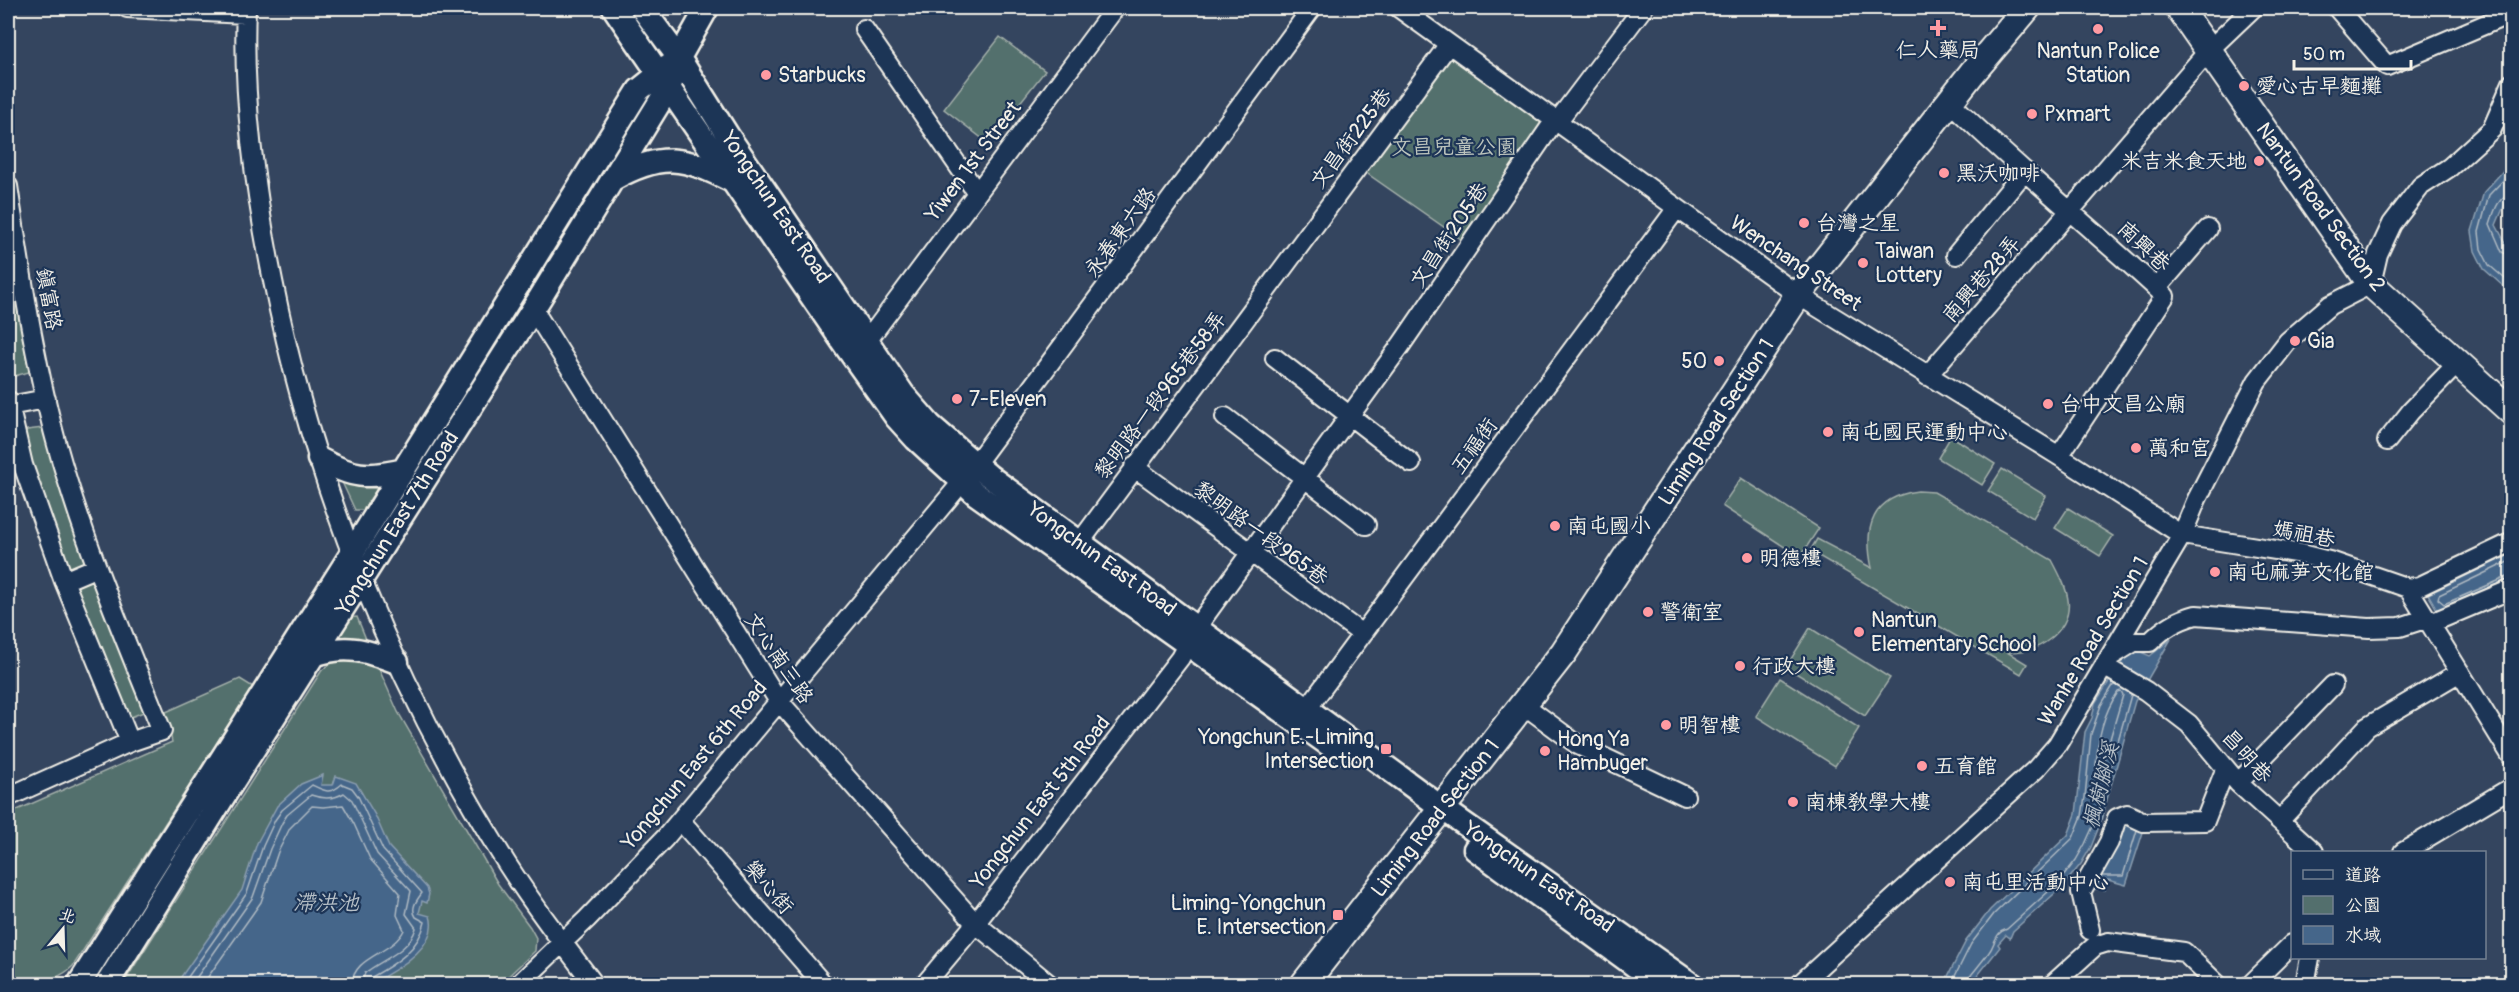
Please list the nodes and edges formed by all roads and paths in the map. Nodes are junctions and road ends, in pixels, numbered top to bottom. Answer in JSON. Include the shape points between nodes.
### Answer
{"nodes":[{"id":1,"x":128,"y":8,"type":"edge"},
{"id":2,"x":614,"y":8,"type":"edge"},
{"id":3,"x":642,"y":8,"type":"edge"},
{"id":4,"x":707,"y":8,"type":"edge"},
{"id":5,"x":1115,"y":8,"type":"edge"},
{"id":6,"x":1312,"y":8,"type":"edge"},
{"id":7,"x":1399,"y":8,"type":"edge"},
{"id":8,"x":1643,"y":8,"type":"edge"},
{"id":9,"x":2027,"y":8,"type":"edge"},
{"id":10,"x":2180,"y":8,"type":"edge"},
{"id":11,"x":2253,"y":8,"type":"edge"},
{"id":12,"x":2337,"y":8,"type":"edge"},
{"id":13,"x":246,"y":11,"type":"edge"},
{"id":14,"x":2511,"y":13,"type":"edge"},
{"id":15,"x":864,"y":29,"type":"dead end"},
{"id":16,"x":1449,"y":44,"type":"junction"},
{"id":17,"x":2210,"y":49,"type":"junction"},
{"id":18,"x":679,"y":58,"type":"junction"},
{"id":19,"x":665,"y":81,"type":"junction"},
{"id":20,"x":2511,"y":83,"type":"edge"},
{"id":21,"x":1950,"y":102,"type":"junction"},
{"id":22,"x":1556,"y":121,"type":"junction"},
{"id":23,"x":2024,"y":172,"type":"junction"},
{"id":24,"x":613,"y":179,"type":"junction"},
{"id":25,"x":734,"y":181,"type":"junction"},
{"id":26,"x":8,"y":186,"type":"edge"},
{"id":27,"x":977,"y":193,"type":"junction"},
{"id":28,"x":9,"y":206,"type":"edge"},
{"id":29,"x":1677,"y":208,"type":"junction"},
{"id":30,"x":2069,"y":211,"type":"junction"},
{"id":31,"x":2208,"y":229,"type":"dead end"},
{"id":32,"x":1956,"y":255,"type":"dead end"},
{"id":33,"x":1289,"y":259,"type":"joint"},
{"id":34,"x":2371,"y":284,"type":"junction"},
{"id":35,"x":2157,"y":288,"type":"junction"},
{"id":36,"x":1798,"y":295,"type":"junction"},
{"id":37,"x":533,"y":309,"type":"junction"},
{"id":38,"x":867,"y":341,"type":"junction"},
{"id":39,"x":1275,"y":358,"type":"dead end"},
{"id":40,"x":2458,"y":363,"type":"junction"},
{"id":41,"x":1927,"y":376,"type":"junction"},
{"id":42,"x":46,"y":399,"type":"junction"},
{"id":43,"x":8,"y":403,"type":"edge"},
{"id":44,"x":2511,"y":412,"type":"edge"},
{"id":45,"x":1350,"y":416,"type":"junction"},
{"id":46,"x":1225,"y":417,"type":"dead end"},
{"id":47,"x":2387,"y":441,"type":"dead end"},
{"id":48,"x":2059,"y":456,"type":"junction"},
{"id":49,"x":319,"y":459,"type":"junction"},
{"id":50,"x":1411,"y":463,"type":"dead end"},
{"id":51,"x":1134,"y":468,"type":"junction"},
{"id":52,"x":404,"y":470,"type":"junction"},
{"id":53,"x":969,"y":473,"type":"junction"},
{"id":54,"x":1305,"y":478,"type":"junction"},
{"id":55,"x":1366,"y":525,"type":"dead end"},
{"id":56,"x":2182,"y":535,"type":"junction"},
{"id":57,"x":2511,"y":542,"type":"edge"},
{"id":58,"x":1073,"y":551,"type":"junction"},
{"id":59,"x":352,"y":553,"type":"junction"},
{"id":60,"x":1251,"y":553,"type":"junction"},
{"id":61,"x":97,"y":567,"type":"junction"},
{"id":62,"x":362,"y":579,"type":"junction"},
{"id":63,"x":64,"y":581,"type":"junction"},
{"id":64,"x":2409,"y":589,"type":"junction"},
{"id":65,"x":2511,"y":589,"type":"edge"},
{"id":66,"x":2429,"y":621,"type":"junction"},
{"id":67,"x":1362,"y":634,"type":"junction"},
{"id":68,"x":1191,"y":636,"type":"junction"},
{"id":69,"x":313,"y":655,"type":"junction"},
{"id":70,"x":397,"y":662,"type":"junction"},
{"id":71,"x":2108,"y":664,"type":"junction"},
{"id":72,"x":2460,"y":672,"type":"junction"},
{"id":73,"x":2333,"y":685,"type":"dead end"},
{"id":74,"x":778,"y":700,"type":"junction"},
{"id":75,"x":1524,"y":705,"type":"junction"},
{"id":76,"x":1307,"y":710,"type":"junction"},
{"id":77,"x":130,"y":742,"type":"junction"},
{"id":78,"x":2511,"y":757,"type":"edge"},
{"id":79,"x":2232,"y":777,"type":"junction"},
{"id":80,"x":2511,"y":787,"type":"edge"},
{"id":81,"x":1685,"y":796,"type":"dead end"},
{"id":82,"x":8,"y":797,"type":"edge"},
{"id":83,"x":1438,"y":814,"type":"junction"},
{"id":84,"x":680,"y":820,"type":"junction"},
{"id":85,"x":2280,"y":820,"type":"junction"},
{"id":86,"x":2313,"y":851,"type":"edge"},
{"id":87,"x":2405,"y":851,"type":"edge"},
{"id":88,"x":975,"y":923,"type":"junction"},
{"id":89,"x":2090,"y":930,"type":"dead end"},
{"id":90,"x":563,"y":943,"type":"junction"},
{"id":91,"x":2291,"y":945,"type":"edge"},
{"id":92,"x":2310,"y":959,"type":"edge"},
{"id":93,"x":83,"y":978,"type":"edge"},
{"id":94,"x":2260,"y":982,"type":"edge"},
{"id":95,"x":69,"y":984,"type":"edge"},
{"id":96,"x":107,"y":984,"type":"edge"},
{"id":97,"x":519,"y":984,"type":"edge"},
{"id":98,"x":594,"y":984,"type":"edge"},
{"id":99,"x":823,"y":984,"type":"edge"},
{"id":100,"x":925,"y":984,"type":"edge"},
{"id":101,"x":1048,"y":984,"type":"edge"},
{"id":102,"x":1304,"y":984,"type":"edge"},
{"id":103,"x":1660,"y":984,"type":"edge"},
{"id":104,"x":1691,"y":984,"type":"edge"},
{"id":105,"x":1801,"y":984,"type":"edge"},
{"id":106,"x":2053,"y":984,"type":"edge"},
{"id":107,"x":2217,"y":984,"type":"edge"},
{"id":108,"x":2305,"y":984,"type":"edge"}],
"edges":[{"from":1,"to":13,"type":"street"},
{"from":2,"to":19,"type":"street","name":"Yongchun East Road"},
{"from":3,"to":18,"type":"street","name":"Yongchun East Road"},
{"from":4,"to":18,"type":"street"},
{"from":5,"to":27,"type":"street","name":"Yiwen 1st Street"},
{"from":6,"to":53,"type":"street","name":"永春東六路"},
{"from":7,"to":16,"type":"street","name":"Wenchang Street"},
{"from":8,"to":22,"type":"street","name":"文昌街205巷"},
{"from":9,"to":21,"type":"main road","name":"Liming Road Section 1"},
{"from":10,"to":17,"type":"main road","name":"Nantun Road Section 2"},
{"from":11,"to":17,"type":"street","name":"南興巷28弄"},
{"from":12,"to":14,"type":"street","via":[[2387,66]]},
{"from":13,"to":49,"type":"street","via":[[248,101],[258,203],[285,342]]},
{"from":15,"to":27,"type":"street"},
{"from":16,"to":22,"type":"street","name":"Wenchang Street"},
{"from":16,"to":33,"type":"street","name":"文昌街225巷"},
{"from":17,"to":30,"type":"street","name":"南興巷28弄"},
{"from":17,"to":34,"type":"main road","name":"Nantun Road Section 2"},
{"from":18,"to":19,"type":"street"},
{"from":18,"to":38,"type":"street","name":"Yongchun East Road"},
{"from":19,"to":24,"type":"street","name":"Yongchun East 7th Road"},
{"from":19,"to":25,"type":"street","name":"Yongchun East Road"},
{"from":19,"to":52,"type":"street","name":"Yongchun East 7th Road","via":[[639,90]]},
{"from":20,"to":34,"type":"street","via":[[2492,129],[2450,167],[2421,186],[2392,224],[2378,254]]},
{"from":21,"to":23,"type":"street","name":"南興巷"},
{"from":21,"to":36,"type":"main road","name":"Liming Road Section 1"},
{"from":22,"to":29,"type":"street","name":"Wenchang Street"},
{"from":22,"to":45,"type":"street","name":"文昌街205巷"},
{"from":23,"to":30,"type":"street","name":"南興巷"},
{"from":23,"to":32,"type":"street"},
{"from":24,"to":25,"type":"street","via":[[644,164],[669,160],[693,164]]},
{"from":24,"to":37,"type":"street","name":"Yongchun East 7th Road"},
{"from":25,"to":53,"type":"street","name":"Yongchun East Road","via":[[896,417],[945,468]]},
{"from":26,"to":28,"type":"street","name":"鎮富路"},
{"from":27,"to":38,"type":"street","name":"Yiwen 1st Street"},
{"from":28,"to":42,"type":"street","name":"鎮富路"},
{"from":29,"to":36,"type":"street","name":"Wenchang Street"},
{"from":29,"to":67,"type":"street","name":"五福街"},
{"from":30,"to":35,"type":"street","name":"南興巷"},
{"from":30,"to":41,"type":"street","name":"南興巷28弄"},
{"from":31,"to":35,"type":"street"},
{"from":33,"to":51,"type":"street","name":"黎明路一段965巷58弄"},
{"from":34,"to":40,"type":"main road","name":"Nantun Road Section 2"},
{"from":34,"to":56,"type":"street","name":"Wanhe Road Section 1","via":[[2330,305],[2288,341],[2257,381]]},
{"from":35,"to":48,"type":"street","name":"南興巷","via":[[2165,296]]},
{"from":36,"to":41,"type":"street","name":"Wenchang Street"},
{"from":36,"to":75,"type":"main road","name":"Liming Road Section 1","via":[[1599,601]]},
{"from":37,"to":62,"type":"street","name":"Yongchun East 7th Road"},
{"from":37,"to":74,"type":"street","name":"文心南三路"},
{"from":38,"to":53,"type":"street","name":"Yongchun East Road","via":[[903,394]]},
{"from":39,"to":45,"type":"street"},
{"from":40,"to":44,"type":"main road","name":"Nantun Road Section 2"},
{"from":40,"to":47,"type":"street"},
{"from":41,"to":48,"type":"street","name":"Wenchang Street"},
{"from":42,"to":43,"type":"street"},
{"from":42,"to":61,"type":"street","name":"鎮富路"},
{"from":43,"to":63,"type":"street","via":[[23,465]]},
{"from":45,"to":50,"type":"street"},
{"from":45,"to":54,"type":"street","name":"文昌街205巷"},
{"from":46,"to":54,"type":"street"},
{"from":48,"to":56,"type":"street","name":"Wenchang Street"},
{"from":49,"to":52,"type":"street","via":[[362,477]]},
{"from":49,"to":59,"type":"street"},
{"from":51,"to":58,"type":"street","name":"黎明路一段965巷58弄"},
{"from":51,"to":60,"type":"street","name":"黎明路一段965巷"},
{"from":52,"to":59,"type":"street","name":"Yongchun East 7th Road"},
{"from":53,"to":58,"type":"street","name":"Yongchun East Road"},
{"from":53,"to":74,"type":"street","name":"Yongchun East 6th Road"},
{"from":54,"to":55,"type":"street"},
{"from":54,"to":60,"type":"street","name":"Yongchun East 5th Road"},
{"from":56,"to":64,"type":"street","name":"媽祖巷","via":[[2301,554]]},
{"from":56,"to":71,"type":"street","name":"Wanhe Road Section 1"},
{"from":57,"to":64,"type":"street"},
{"from":58,"to":68,"type":"street","name":"Yongchun East Road"},
{"from":59,"to":62,"type":"street"},
{"from":59,"to":93,"type":"street","name":"Yongchun East 7th Road"},
{"from":60,"to":67,"type":"street","name":"黎明路一段965巷"},
{"from":60,"to":68,"type":"street","name":"Yongchun East 5th Road"},
{"from":61,"to":63,"type":"street"},
{"from":61,"to":77,"type":"street","name":"鎮富路","via":[[162,731]]},
{"from":62,"to":69,"type":"street","name":"Yongchun East 7th Road"},
{"from":62,"to":70,"type":"street"},
{"from":63,"to":77,"type":"street"},
{"from":64,"to":66,"type":"street"},
{"from":65,"to":66,"type":"street"},
{"from":66,"to":71,"type":"street","via":[[2369,628],[2196,615],[2180,620],[2150,642],[2134,642]]},
{"from":66,"to":72,"type":"street"},
{"from":67,"to":76,"type":"street","name":"五福街"},
{"from":68,"to":76,"type":"street","name":"Yongchun East Road"},
{"from":68,"to":83,"type":"street","name":"Yongchun East Road"},
{"from":68,"to":88,"type":"street","name":"Yongchun East 5th Road","via":[[1180,658]]},
{"from":69,"to":70,"type":"street","via":[[346,648]]},
{"from":69,"to":96,"type":"street","name":"Yongchun East 7th Road"},
{"from":70,"to":90,"type":"street","via":[[465,794],[508,865]]},
{"from":71,"to":79,"type":"street","name":"昌明巷","via":[[2189,724]]},
{"from":71,"to":105,"type":"street","name":"Wanhe Road Section 1","via":[[2057,745],[2036,769]]},
{"from":72,"to":78,"type":"street"},
{"from":72,"to":85,"type":"street","via":[[2367,727]]},
{"from":73,"to":79,"type":"street"},
{"from":74,"to":84,"type":"street","name":"Yongchun East 6th Road"},
{"from":74,"to":88,"type":"street","name":"文心南三路"},
{"from":75,"to":81,"type":"street","via":[[1578,745]]},
{"from":75,"to":83,"type":"main road","name":"Liming Road Section 1"},
{"from":76,"to":83,"type":"street","name":"Yongchun East Road"},
{"from":77,"to":82,"type":"street"},
{"from":79,"to":85,"type":"street","name":"昌明巷"},
{"from":79,"to":89,"type":"street","via":[[2205,821],[2144,822],[2127,814],[2116,818],[2109,842],[2081,892]]},
{"from":80,"to":87,"type":"street"},
{"from":83,"to":102,"type":"main road","name":"Liming Road Section 1"},
{"from":83,"to":103,"type":"street","name":"Yongchun East Road"},
{"from":83,"to":104,"type":"street","name":"Yongchun East Road"},
{"from":84,"to":90,"type":"street","name":"Yongchun East 6th Road"},
{"from":84,"to":99,"type":"street","name":"樂心街"},
{"from":85,"to":86,"type":"street","name":"昌明巷"},
{"from":88,"to":100,"type":"street","name":"Yongchun East 5th Road"},
{"from":88,"to":101,"type":"street","name":"文心南三路"},
{"from":90,"to":97,"type":"street","name":"Yongchun East 6th Road"},
{"from":90,"to":98,"type":"street"},
{"from":91,"to":94,"type":"street"},
{"from":92,"to":108,"type":"street"},
{"from":93,"to":95,"type":"street"},
{"from":106,"to":107,"type":"street","via":[[2095,946],[2108,942],[2184,952]]}]}
